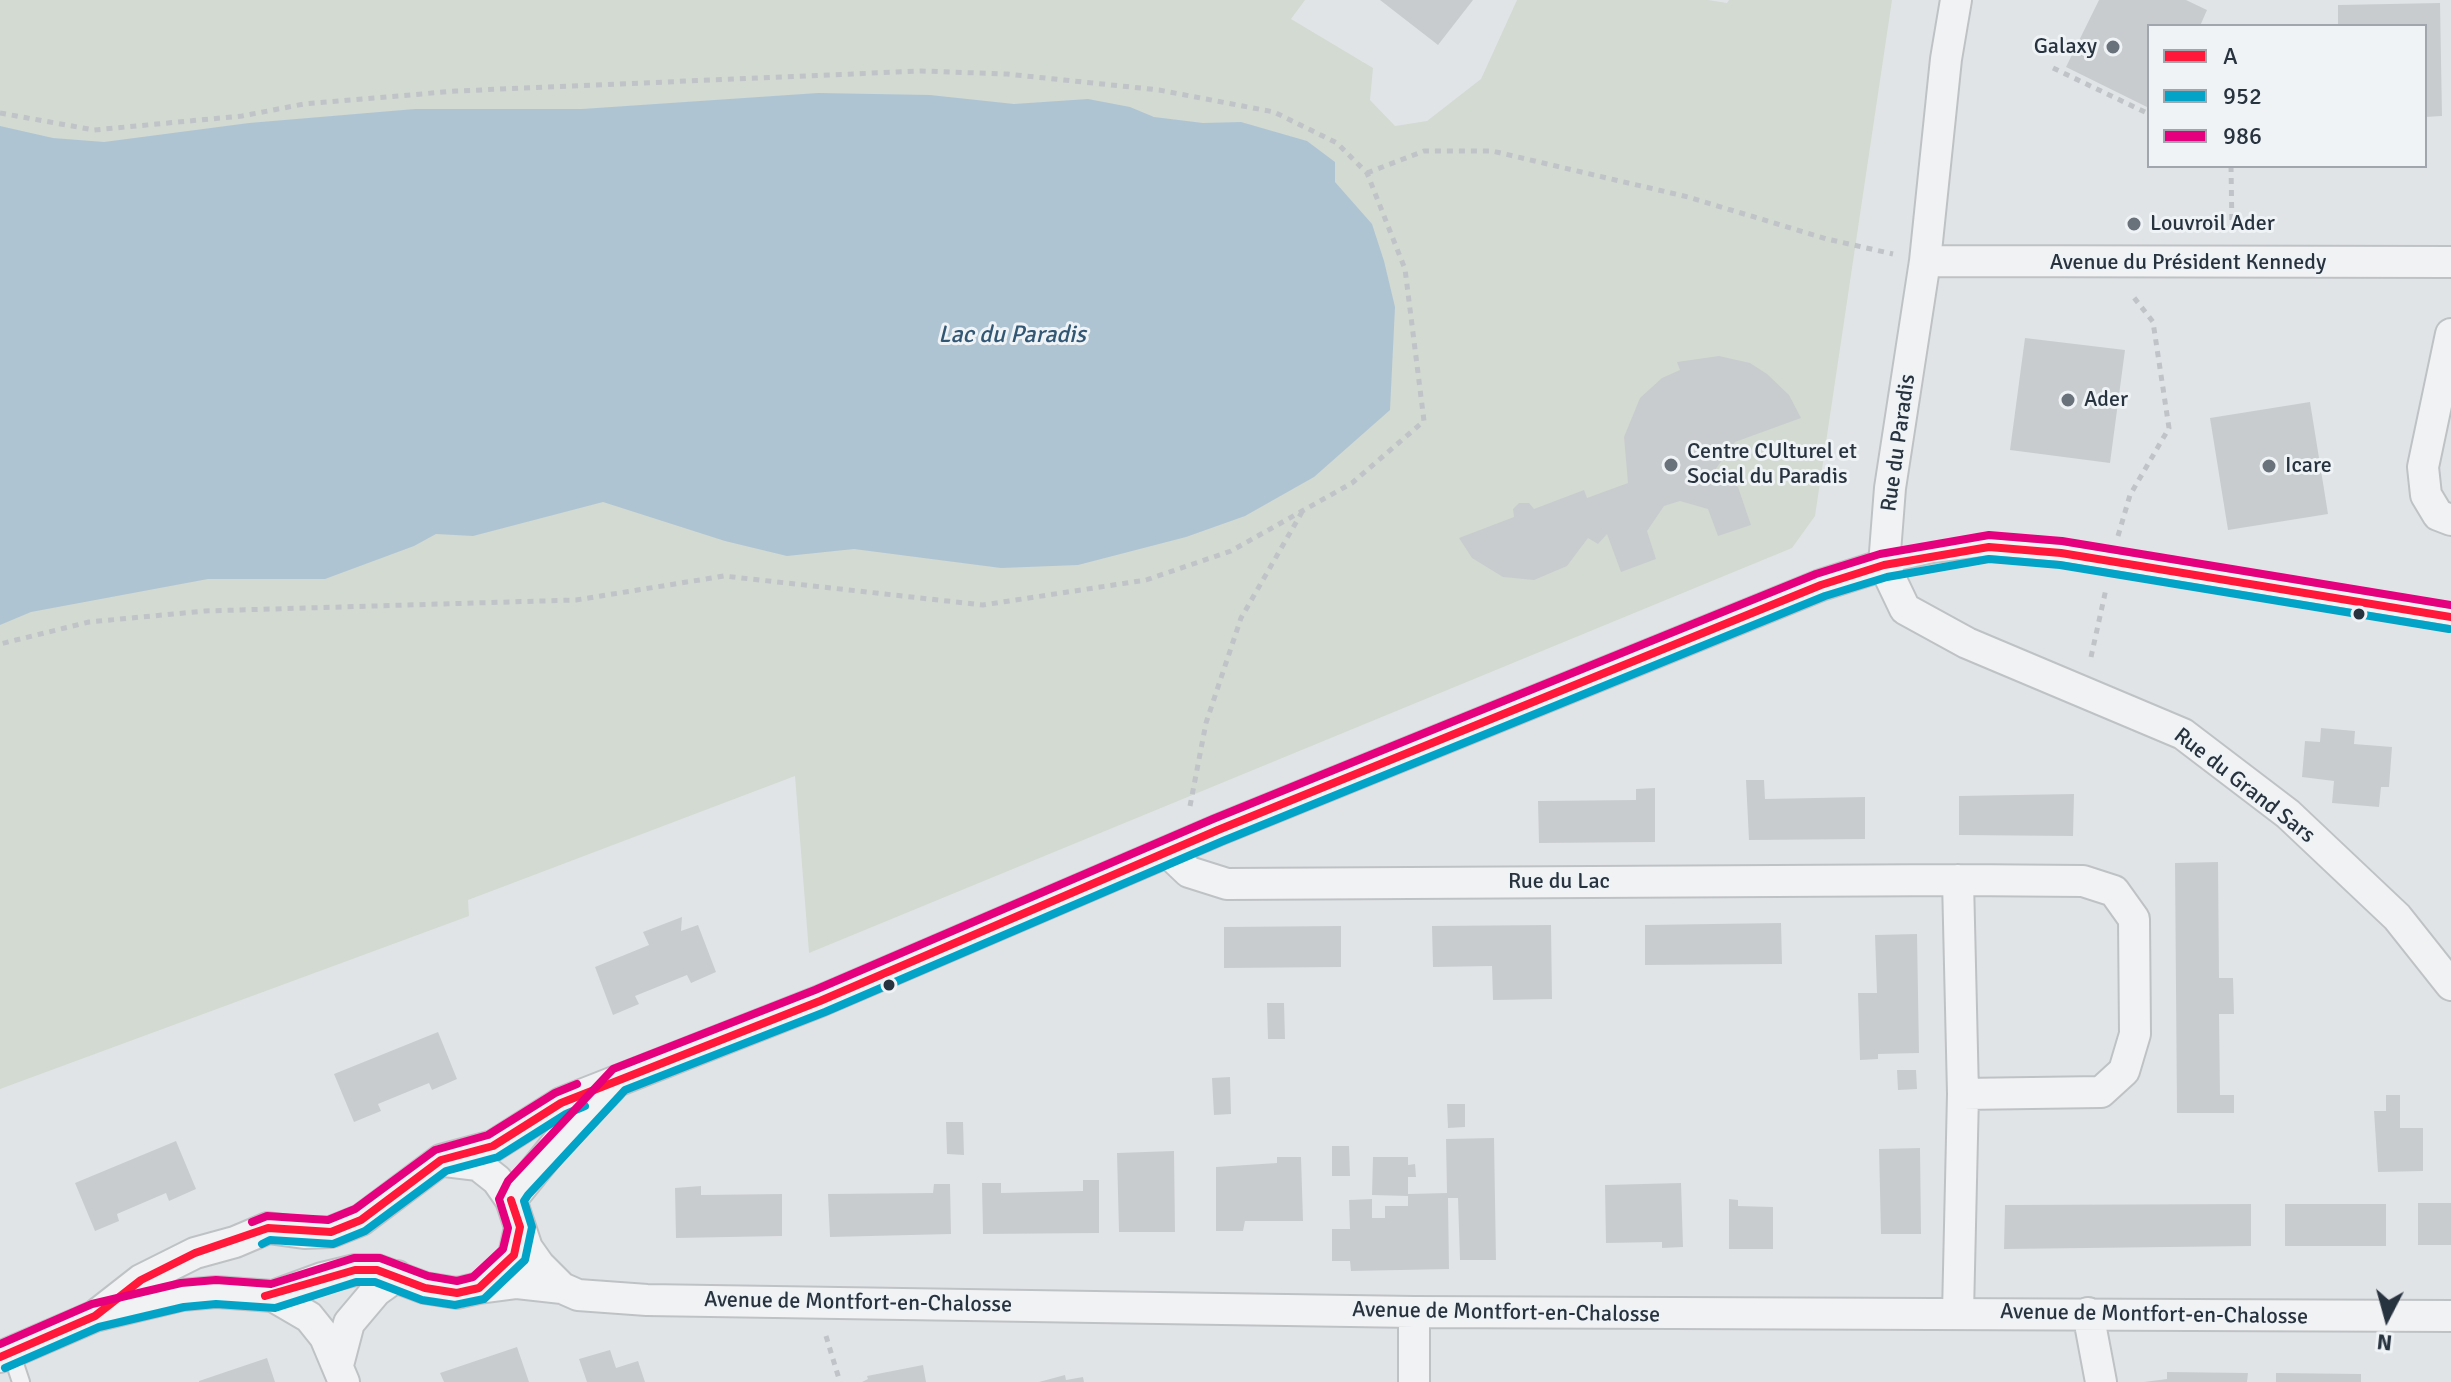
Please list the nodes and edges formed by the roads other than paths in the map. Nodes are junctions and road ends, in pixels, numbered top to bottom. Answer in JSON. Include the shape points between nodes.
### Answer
{"nodes":[{"id":1,"x":1939,"y":0,"type":"edge"},
{"id":2,"x":1956,"y":0,"type":"edge"},
{"id":3,"x":1946,"y":59,"type":"junction"},
{"id":4,"x":1925,"y":261,"type":"junction"},
{"id":5,"x":2451,"y":262,"type":"edge"},
{"id":6,"x":2451,"y":334,"type":"edge"},
{"id":7,"x":2451,"y":520,"type":"edge"},
{"id":8,"x":1884,"y":565,"type":"junction"},
{"id":9,"x":2451,"y":617,"type":"edge"},
{"id":10,"x":1169,"y":853,"type":"junction"},
{"id":11,"x":1958,"y":880,"type":"junction"},
{"id":12,"x":2451,"y":985,"type":"edge"},
{"id":13,"x":618,"y":1080,"type":"junction"},
{"id":14,"x":1963,"y":1094,"type":"junction"},
{"id":15,"x":441,"y":1160,"type":"junction"},
{"id":16,"x":516,"y":1214,"type":"junction"},
{"id":17,"x":235,"y":1242,"type":"junction"},
{"id":18,"x":397,"y":1276,"type":"junction"},
{"id":19,"x":479,"y":1288,"type":"junction"},
{"id":20,"x":562,"y":1288,"type":"junction"},
{"id":21,"x":240,"y":1294,"type":"junction"},
{"id":22,"x":273,"y":1296,"type":"junction"},
{"id":23,"x":1414,"y":1312,"type":"junction"},
{"id":24,"x":1958,"y":1313,"type":"junction"},
{"id":25,"x":2088,"y":1313,"type":"junction"},
{"id":26,"x":95,"y":1316,"type":"junction"},
{"id":27,"x":2451,"y":1316,"type":"edge"},
{"id":28,"x":6,"y":1355,"type":"edge"},
{"id":29,"x":341,"y":1373,"type":"edge"},
{"id":30,"x":21,"y":1382,"type":"edge"},
{"id":31,"x":1414,"y":1382,"type":"edge"},
{"id":32,"x":2101,"y":1382,"type":"edge"}],
"edges":[{"from":1,"to":3,"type":"street","name":"Rue du Paradis"},
{"from":2,"to":3,"type":"street","name":"Rue du Paradis"},
{"from":3,"to":4,"type":"street","name":"Rue du Paradis"},
{"from":4,"to":5,"type":"street","name":"Avenue du Président Kennedy"},
{"from":4,"to":8,"type":"street","name":"Rue du Paradis","via":[[1890,488]]},
{"from":6,"to":7,"type":"street","via":[[2423,467],[2426,495],[2438,515]]},
{"from":8,"to":9,"type":"lane","via":[[1989,547],[2112,559]]},
{"from":8,"to":10,"type":"street","via":[[1821,585]]},
{"from":8,"to":12,"type":"street","name":"Rue du Grand Sars","via":[[1905,609],[1967,643],[2183,734],[2288,814],[2397,917]]},
{"from":10,"to":11,"type":"street","name":"Rue du Lac","via":[[1189,872],[1227,884]]},
{"from":10,"to":13,"type":"street"},
{"from":11,"to":14,"type":"street"},
{"from":11,"to":14,"type":"street","name":"Rue du Lac","via":[[2083,881],[2114,891],[2134,919],[2135,1034],[2124,1071],[2101,1092]]},
{"from":13,"to":15,"type":"street","via":[[561,1103],[493,1146]]},
{"from":13,"to":16,"type":"street","via":[[557,1143]]},
{"from":14,"to":24,"type":"street"},
{"from":15,"to":16,"type":"street","via":[[478,1165],[497,1180]]},
{"from":15,"to":17,"type":"street","via":[[361,1220],[331,1232],[268,1228]]},
{"from":16,"to":19,"type":"street","via":[[514,1255]]},
{"from":16,"to":20,"type":"street","via":[[539,1265]]},
{"from":17,"to":21,"type":"street","via":[[227,1270]]},
{"from":17,"to":26,"type":"street","via":[[195,1253],[141,1280]]},
{"from":18,"to":19,"type":"street","name":"Avenue de Montfort-en-Chalosse","via":[[446,1292]]},
{"from":18,"to":22,"type":"street","name":"Avenue de Montfort-en-Chalosse","via":[[355,1270]]},
{"from":18,"to":29,"type":"street","via":[[349,1323]]},
{"from":19,"to":20,"type":"street","name":"Avenue de Montfort-en-Chalosse","via":[[517,1283]]},
{"from":20,"to":23,"type":"street","name":"Avenue de Montfort-en-Chalosse","via":[[578,1295],[647,1300]]},
{"from":21,"to":22,"type":"street"},
{"from":21,"to":26,"type":"street","via":[[182,1295]]},
{"from":22,"to":29,"type":"street","via":[[309,1317]]},
{"from":23,"to":24,"type":"street","name":"Avenue de Montfort-en-Chalosse"},
{"from":23,"to":31,"type":"street"},
{"from":24,"to":25,"type":"street","name":"Avenue de Montfort-en-Chalosse"},
{"from":25,"to":27,"type":"street","name":"Avenue de Montfort-en-Chalosse"},
{"from":25,"to":32,"type":"street"},
{"from":26,"to":28,"type":"street"},
{"from":28,"to":30,"type":"lane"}]}
